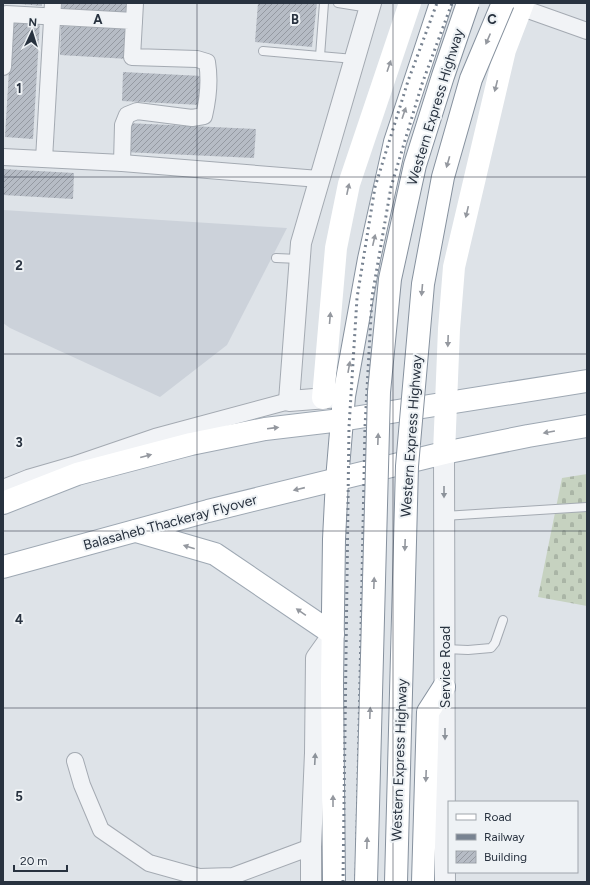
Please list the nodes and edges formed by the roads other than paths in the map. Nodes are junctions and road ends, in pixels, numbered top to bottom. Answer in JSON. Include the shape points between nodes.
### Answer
{"nodes":[{"id":1,"x":135,"y":3,"type":"edge"},
{"id":2,"x":324,"y":3,"type":"edge"},
{"id":3,"x":338,"y":3,"type":"edge"},
{"id":4,"x":410,"y":3,"type":"edge"},
{"id":5,"x":441,"y":3,"type":"edge"},
{"id":6,"x":468,"y":3,"type":"edge"},
{"id":7,"x":514,"y":4,"type":"edge"},
{"id":8,"x":370,"y":6,"type":"edge"},
{"id":9,"x":52,"y":10,"type":"edge"},
{"id":10,"x":4,"y":14,"type":"edge"},
{"id":11,"x":134,"y":21,"type":"junction"},
{"id":12,"x":587,"y":31,"type":"edge"},
{"id":13,"x":263,"y":51,"type":"dead end"},
{"id":14,"x":320,"y":56,"type":"junction"},
{"id":15,"x":354,"y":59,"type":"junction"},
{"id":16,"x":3,"y":67,"type":"edge"},
{"id":17,"x":3,"y":157,"type":"edge"},
{"id":18,"x":44,"y":159,"type":"junction"},
{"id":19,"x":122,"y":163,"type":"junction"},
{"id":20,"x":319,"y":179,"type":"junction"},
{"id":21,"x":276,"y":258,"type":"dead end"},
{"id":22,"x":300,"y":259,"type":"junction"},
{"id":23,"x":587,"y":381,"type":"edge"},
{"id":24,"x":334,"y":397,"type":"junction"},
{"id":25,"x":289,"y":401,"type":"junction"},
{"id":26,"x":446,"y":402,"type":"junction"},
{"id":27,"x":342,"y":420,"type":"junction"},
{"id":28,"x":587,"y":426,"type":"edge"},
{"id":29,"x":444,"y":453,"type":"junction"},
{"id":30,"x":337,"y":480,"type":"junction"},
{"id":31,"x":3,"y":488,"type":"edge"},
{"id":32,"x":3,"y":503,"type":"edge"},
{"id":33,"x":587,"y":507,"type":"edge"},
{"id":34,"x":444,"y":516,"type":"junction"},
{"id":35,"x":136,"y":531,"type":"junction"},
{"id":36,"x":3,"y":567,"type":"edge"},
{"id":37,"x":503,"y":620,"type":"dead end"},
{"id":38,"x":333,"y":634,"type":"junction"},
{"id":39,"x":445,"y":649,"type":"junction"},
{"id":40,"x":444,"y":686,"type":"junction"},
{"id":41,"x":324,"y":736,"type":"junction"},
{"id":42,"x":75,"y":761,"type":"dead end"},
{"id":43,"x":310,"y":846,"type":"junction"},
{"id":44,"x":233,"y":879,"type":"edge"},
{"id":45,"x":311,"y":882,"type":"edge"},
{"id":46,"x":334,"y":882,"type":"edge"},
{"id":47,"x":366,"y":882,"type":"edge"},
{"id":48,"x":396,"y":882,"type":"edge"},
{"id":49,"x":423,"y":882,"type":"edge"},
{"id":50,"x":445,"y":882,"type":"edge"}],
"edges":[{"from":1,"to":11,"type":"street"},
{"from":2,"to":14,"type":"lane"},
{"from":3,"to":8,"type":"lane"},
{"from":24,"to":4,"type":"main road","one_way":true,"via":[[336,248],[349,184]]},
{"from":24,"to":5,"type":"main road","one_way":true,"via":[[395,142]]},
{"from":47,"to":6,"type":"main road","name":"Western Express Highway","one_way":true,"bridge":true,"via":[[379,392],[390,279],[415,165]]},
{"from":7,"to":12,"type":"street"},
{"from":7,"to":26,"type":"main road","one_way":true,"via":[[454,267]]},
{"from":7,"to":48,"type":"main road","name":"Western Express Highway","one_way":true,"bridge":true,"via":[[471,79],[443,177],[422,284],[407,466]]},
{"from":8,"to":15,"type":"street"},
{"from":9,"to":10,"type":"street"},
{"from":9,"to":11,"type":"street"},
{"from":9,"to":18,"type":"street"},
{"from":10,"to":16,"type":"street"},
{"from":11,"to":19,"type":"street","via":[[132,57],[197,59],[208,62],[206,104],[204,116],[192,118],[137,111],[127,115],[123,125]]},
{"from":13,"to":14,"type":"lane"},
{"from":14,"to":15,"type":"lane"},
{"from":15,"to":20,"type":"street"},
{"from":17,"to":18,"type":"street"},
{"from":18,"to":19,"type":"street"},
{"from":19,"to":20,"type":"street"},
{"from":20,"to":22,"type":"street","via":[[301,243]]},
{"from":21,"to":22,"type":"lane"},
{"from":22,"to":25,"type":"street"},
{"from":23,"to":26,"type":"main road"},
{"from":24,"to":25,"type":"street"},
{"from":24,"to":27,"type":"main road"},
{"from":25,"to":31,"type":"street","via":[[155,438]]},
{"from":26,"to":27,"type":"main road"},
{"from":26,"to":29,"type":"main road"},
{"from":27,"to":30,"type":"main road"},
{"from":32,"to":27,"type":"main road","one_way":true,"via":[[77,474],[190,444],[265,429]]},
{"from":28,"to":29,"type":"main road","name":"Balasaheb Thackeray Flyover","one_way":true},
{"from":29,"to":30,"type":"main road","name":"Balasaheb Thackeray Flyover"},
{"from":29,"to":34,"type":"street","name":"Service Road","one_way":true},
{"from":30,"to":35,"type":"main road","name":"Balasaheb Thackeray Flyover","one_way":true},
{"from":30,"to":38,"type":"main road"},
{"from":33,"to":34,"type":"lane"},
{"from":34,"to":39,"type":"street","name":"Service Road"},
{"from":35,"to":36,"type":"main road","name":"Balasaheb Thackeray Flyover"},
{"from":38,"to":35,"type":"main road","one_way":true,"via":[[215,554]]},
{"from":37,"to":39,"type":"lane","via":[[491,648]]},
{"from":38,"to":41,"type":"main road","via":[[324,690]]},
{"from":39,"to":40,"type":"street","name":"Service Road"},
{"from":40,"to":49,"type":"main road","one_way":true,"via":[[428,712]]},
{"from":40,"to":50,"type":"street","name":"Service Road","one_way":true},
{"from":43,"to":41,"type":"street","one_way":true},
{"from":46,"to":41,"type":"main road","one_way":true},
{"from":42,"to":44,"type":"street","via":[[101,830],[149,863],[199,877]]},
{"from":43,"to":44,"type":"street"},
{"from":43,"to":45,"type":"street"}]}
